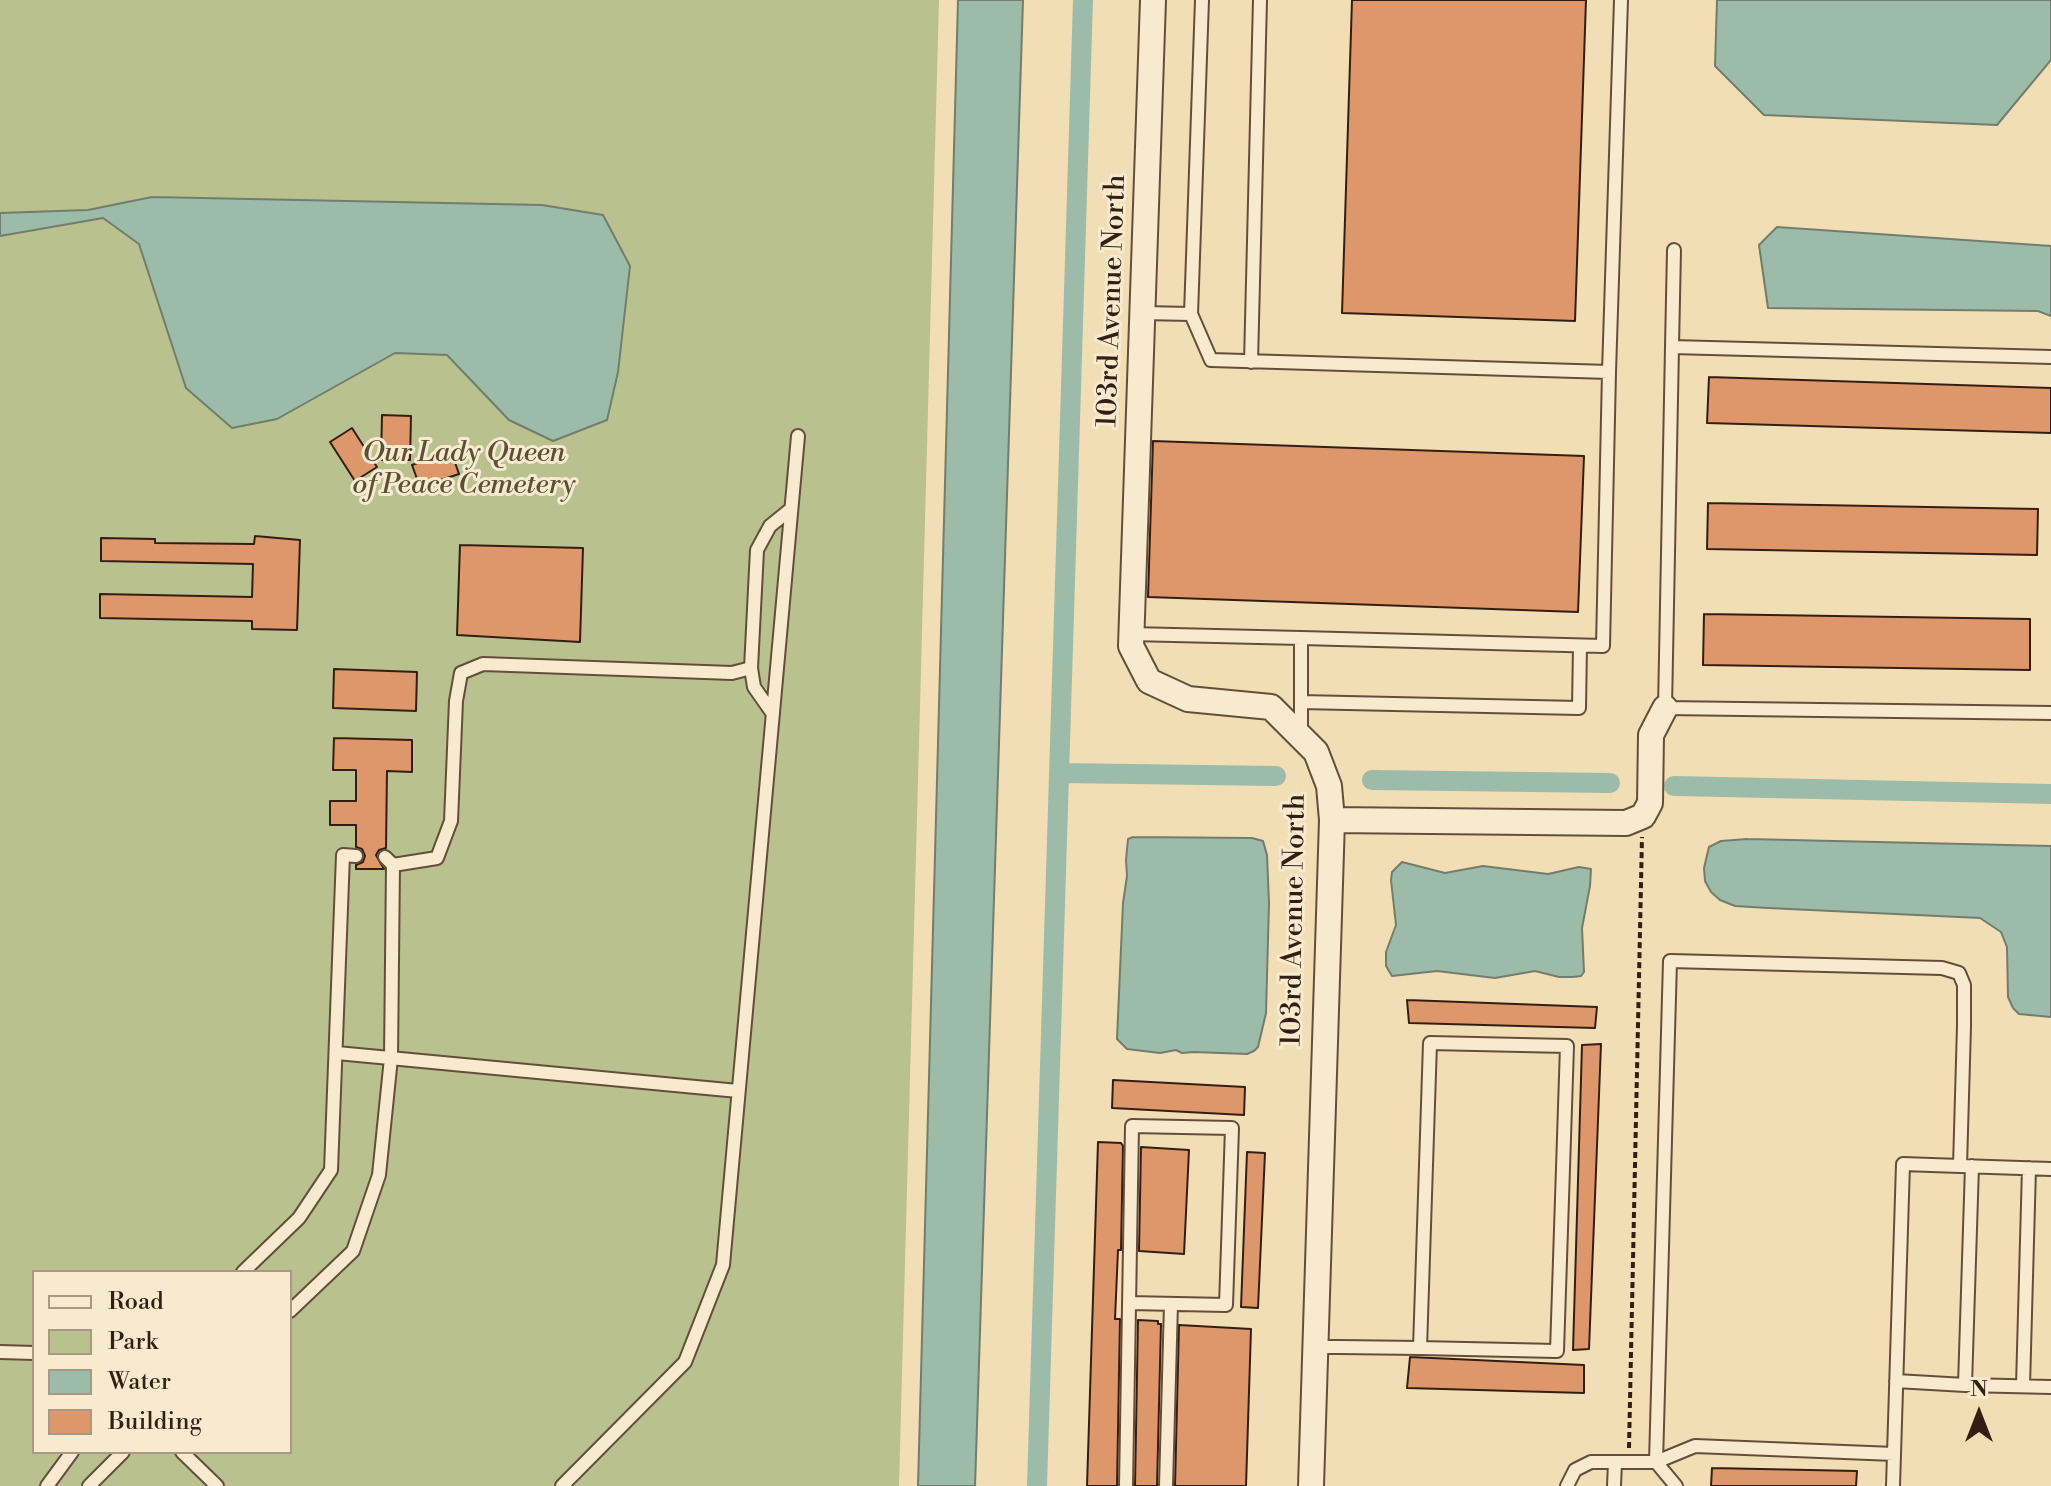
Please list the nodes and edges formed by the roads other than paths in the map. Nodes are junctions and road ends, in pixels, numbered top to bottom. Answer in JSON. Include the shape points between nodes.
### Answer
{"nodes":[{"id":1,"x":1153,"y":0,"type":"edge"},
{"id":2,"x":1202,"y":0,"type":"edge"},
{"id":3,"x":1260,"y":0,"type":"edge"},
{"id":4,"x":1621,"y":0,"type":"edge"},
{"id":5,"x":1674,"y":250,"type":"dead end"},
{"id":6,"x":1142,"y":313,"type":"junction"},
{"id":7,"x":1191,"y":314,"type":"junction"},
{"id":8,"x":1672,"y":347,"type":"junction"},
{"id":9,"x":2051,"y":357,"type":"edge"},
{"id":10,"x":1251,"y":362,"type":"junction"},
{"id":11,"x":1609,"y":372,"type":"junction"},
{"id":12,"x":798,"y":436,"type":"dead end"},
{"id":13,"x":791,"y":509,"type":"junction"},
{"id":14,"x":1131,"y":634,"type":"junction"},
{"id":15,"x":1301,"y":638,"type":"junction"},
{"id":16,"x":1580,"y":646,"type":"junction"},
{"id":17,"x":751,"y":668,"type":"junction"},
{"id":18,"x":1301,"y":702,"type":"junction"},
{"id":19,"x":1665,"y":708,"type":"junction"},
{"id":20,"x":2051,"y":713,"type":"edge"},
{"id":21,"x":773,"y":714,"type":"junction"},
{"id":22,"x":1301,"y":737,"type":"junction"},
{"id":23,"x":1332,"y":820,"type":"junction"},
{"id":24,"x":356,"y":856,"type":"dead end"},
{"id":25,"x":337,"y":1053,"type":"junction"},
{"id":26,"x":391,"y":1058,"type":"junction"},
{"id":27,"x":738,"y":1091,"type":"junction"},
{"id":28,"x":1966,"y":1166,"type":"junction"},
{"id":29,"x":2029,"y":1168,"type":"junction"},
{"id":30,"x":2051,"y":1169,"type":"edge"},
{"id":31,"x":245,"y":1270,"type":"edge"},
{"id":32,"x":1129,"y":1303,"type":"junction"},
{"id":33,"x":1171,"y":1304,"type":"junction"},
{"id":34,"x":292,"y":1309,"type":"edge"},
{"id":35,"x":1314,"y":1347,"type":"junction"},
{"id":36,"x":1420,"y":1348,"type":"junction"},
{"id":37,"x":0,"y":1352,"type":"edge"},
{"id":38,"x":32,"y":1353,"type":"edge"},
{"id":39,"x":1896,"y":1381,"type":"junction"},
{"id":40,"x":1965,"y":1385,"type":"junction"},
{"id":41,"x":2023,"y":1386,"type":"junction"},
{"id":42,"x":2051,"y":1387,"type":"edge"},
{"id":43,"x":71,"y":1454,"type":"edge"},
{"id":44,"x":121,"y":1454,"type":"edge"},
{"id":45,"x":184,"y":1454,"type":"edge"},
{"id":46,"x":1894,"y":1454,"type":"junction"},
{"id":47,"x":1615,"y":1462,"type":"junction"},
{"id":48,"x":1656,"y":1462,"type":"junction"},
{"id":49,"x":47,"y":1486,"type":"edge"},
{"id":50,"x":89,"y":1486,"type":"edge"},
{"id":51,"x":217,"y":1486,"type":"edge"},
{"id":52,"x":562,"y":1486,"type":"edge"},
{"id":53,"x":1126,"y":1486,"type":"edge"},
{"id":54,"x":1166,"y":1486,"type":"edge"},
{"id":55,"x":1311,"y":1486,"type":"edge"},
{"id":56,"x":1567,"y":1486,"type":"edge"},
{"id":57,"x":1614,"y":1486,"type":"edge"},
{"id":58,"x":1676,"y":1486,"type":"edge"},
{"id":59,"x":1893,"y":1486,"type":"edge"}],
"edges":[{"from":1,"to":6,"type":"street","name":"103rd Avenue North"},
{"from":2,"to":7,"type":"lane"},
{"from":3,"to":10,"type":"lane"},
{"from":4,"to":11,"type":"lane"},
{"from":5,"to":8,"type":"lane"},
{"from":6,"to":7,"type":"lane"},
{"from":6,"to":14,"type":"street","name":"103rd Avenue North"},
{"from":7,"to":10,"type":"lane","via":[[1211,360]]},
{"from":8,"to":9,"type":"lane"},
{"from":8,"to":19,"type":"lane"},
{"from":10,"to":11,"type":"lane"},
{"from":11,"to":16,"type":"lane","via":[[1603,646]]},
{"from":12,"to":13,"type":"lane"},
{"from":13,"to":17,"type":"lane","via":[[770,526],[757,550]]},
{"from":13,"to":21,"type":"lane"},
{"from":14,"to":15,"type":"lane"},
{"from":14,"to":22,"type":"street","name":"103rd Avenue North","via":[[1131,646],[1149,681],[1188,699],[1271,707]]},
{"from":15,"to":16,"type":"lane"},
{"from":15,"to":18,"type":"lane"},
{"from":16,"to":18,"type":"lane","via":[[1579,708]]},
{"from":17,"to":21,"type":"lane","via":[[754,687]]},
{"from":17,"to":26,"type":"lane","via":[[732,673],[483,664],[461,673],[451,821],[437,858],[389,861]]},
{"from":18,"to":22,"type":"lane"},
{"from":19,"to":20,"type":"lane"},
{"from":19,"to":23,"type":"street","via":[[1651,735],[1650,803],[1643,816],[1626,823]]},
{"from":21,"to":27,"type":"lane"},
{"from":22,"to":23,"type":"street","name":"103rd Avenue North","via":[[1316,752],[1325,775]]},
{"from":23,"to":35,"type":"street","name":"103rd Avenue North"},
{"from":24,"to":25,"type":"lane","via":[[343,855]]},
{"from":25,"to":26,"type":"lane"},
{"from":25,"to":31,"type":"lane","via":[[331,1170],[299,1218]]},
{"from":26,"to":27,"type":"lane"},
{"from":26,"to":34,"type":"lane","via":[[379,1175],[353,1251]]},
{"from":27,"to":52,"type":"lane","via":[[723,1265],[685,1362]]},
{"from":28,"to":29,"type":"lane"},
{"from":28,"to":39,"type":"lane","via":[[1903,1164]]},
{"from":28,"to":40,"type":"lane"},
{"from":28,"to":48,"type":"lane","via":[[1964,985],[1959,973],[1942,968],[1670,961]]},
{"from":29,"to":30,"type":"lane"},
{"from":29,"to":41,"type":"lane"},
{"from":32,"to":33,"type":"lane"},
{"from":32,"to":33,"type":"lane","via":[[1132,1126],[1232,1128],[1226,1305]]},
{"from":32,"to":53,"type":"lane"},
{"from":33,"to":54,"type":"lane"},
{"from":35,"to":36,"type":"lane"},
{"from":35,"to":55,"type":"street","name":"103rd Avenue North"},
{"from":36,"to":36,"type":"lane","via":[[1557,1351],[1567,1046],[1430,1043]]},
{"from":37,"to":38,"type":"lane"},
{"from":39,"to":40,"type":"lane"},
{"from":39,"to":46,"type":"lane"},
{"from":40,"to":41,"type":"lane"},
{"from":41,"to":42,"type":"lane"},
{"from":43,"to":49,"type":"lane"},
{"from":44,"to":50,"type":"lane"},
{"from":45,"to":51,"type":"lane"},
{"from":46,"to":48,"type":"lane","via":[[1695,1446]]},
{"from":46,"to":59,"type":"lane"},
{"from":47,"to":48,"type":"lane"},
{"from":47,"to":56,"type":"lane","via":[[1591,1462],[1575,1470]]},
{"from":47,"to":57,"type":"lane"},
{"from":48,"to":58,"type":"lane"}]}
